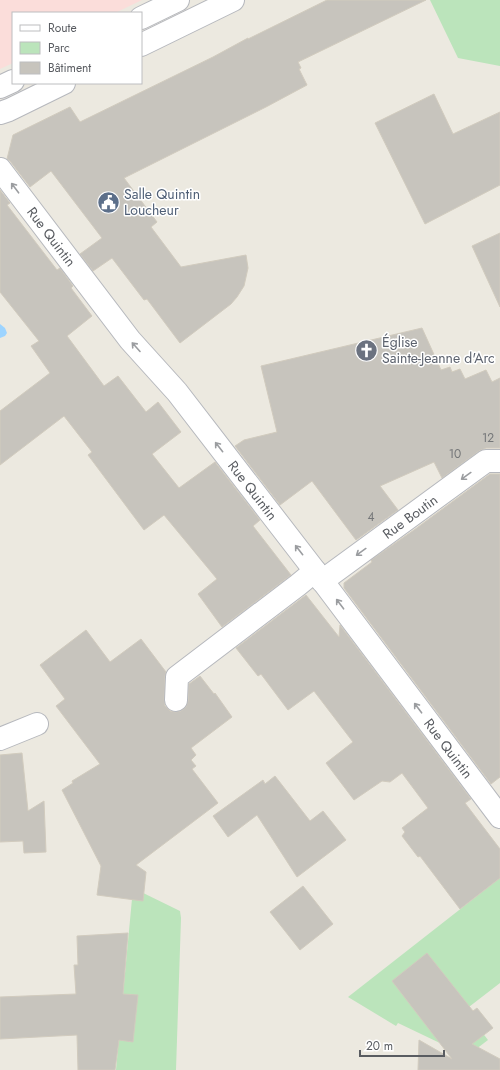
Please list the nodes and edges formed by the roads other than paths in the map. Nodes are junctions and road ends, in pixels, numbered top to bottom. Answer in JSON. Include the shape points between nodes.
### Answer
{"nodes":[{"id":1,"x":178,"y":0,"type":"edge"},
{"id":2,"x":233,"y":0,"type":"edge"},
{"id":3,"x":142,"y":18,"type":"edge"},
{"id":4,"x":142,"y":45,"type":"edge"},
{"id":5,"x":12,"y":81,"type":"edge"},
{"id":6,"x":62,"y":84,"type":"edge"},
{"id":7,"x":0,"y":87,"type":"edge"},
{"id":8,"x":0,"y":113,"type":"edge"},
{"id":9,"x":0,"y":169,"type":"edge"},
{"id":10,"x":500,"y":460,"type":"edge"},
{"id":11,"x":319,"y":576,"type":"junction"},
{"id":12,"x":176,"y":700,"type":"dead end"},
{"id":13,"x":37,"y":724,"type":"dead end"},
{"id":14,"x":0,"y":739,"type":"edge"},
{"id":15,"x":500,"y":817,"type":"edge"}],
"edges":[{"from":1,"to":3,"type":"street"},
{"from":2,"to":4,"type":"street"},
{"from":5,"to":7,"type":"street"},
{"from":6,"to":8,"type":"street"},
{"from":11,"to":9,"type":"street","name":"Rue Quintin","one_way":true,"via":[[176,392],[130,340]]},
{"from":10,"to":11,"type":"street","name":"Rue Boutin","one_way":true,"via":[[486,461]]},
{"from":11,"to":12,"type":"street","name":"Rue Boutin","via":[[298,585],[177,677]]},
{"from":15,"to":11,"type":"street","name":"Rue Quintin","one_way":true},
{"from":13,"to":14,"type":"street"}]}
